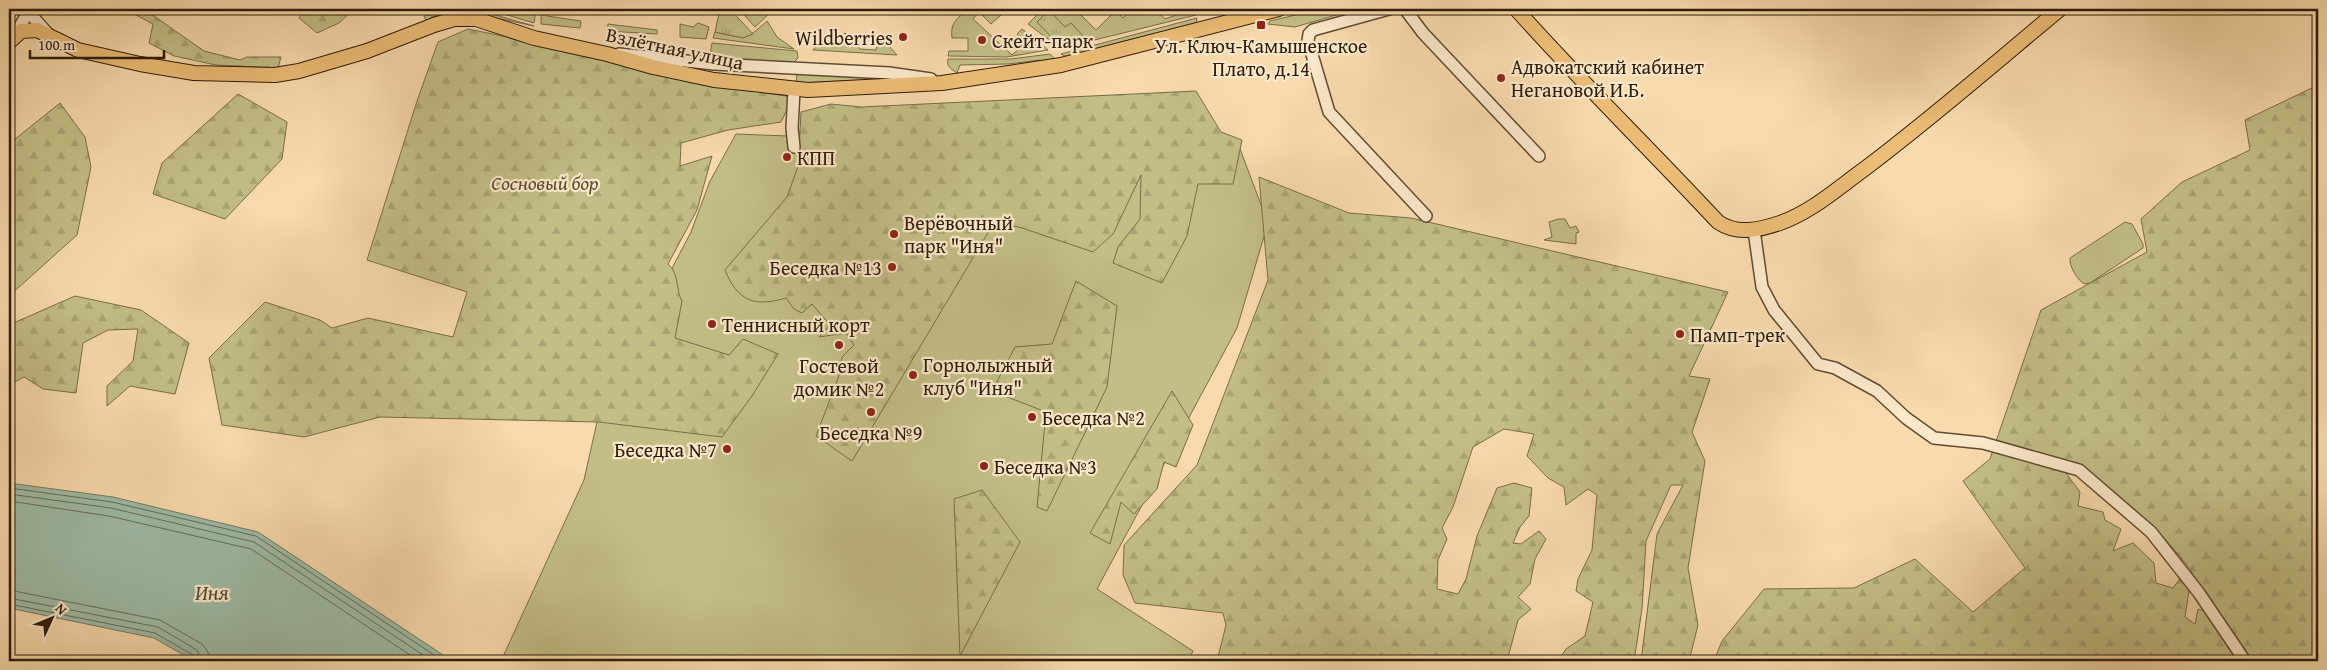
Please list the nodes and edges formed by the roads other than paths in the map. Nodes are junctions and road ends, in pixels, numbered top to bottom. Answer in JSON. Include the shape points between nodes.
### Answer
{"nodes":[{"id":1,"x":1279,"y":9,"type":"edge"},
{"id":2,"x":1388,"y":9,"type":"edge"},
{"id":3,"x":1405,"y":9,"type":"edge"},
{"id":4,"x":1516,"y":9,"type":"edge"},
{"id":5,"x":2060,"y":9,"type":"edge"},
{"id":6,"x":28,"y":10,"type":"edge"},
{"id":7,"x":48,"y":34,"type":"junction"},
{"id":8,"x":12,"y":38,"type":"edge"},
{"id":9,"x":607,"y":54,"type":"junction"},
{"id":10,"x":942,"y":83,"type":"junction"},
{"id":11,"x":794,"y":90,"type":"junction"},
{"id":12,"x":794,"y":147,"type":"dead end"},
{"id":13,"x":1540,"y":156,"type":"dead end"},
{"id":14,"x":1426,"y":216,"type":"dead end"},
{"id":15,"x":1754,"y":230,"type":"junction"},
{"id":16,"x":2246,"y":661,"type":"edge"}],
"edges":[{"from":1,"to":10,"type":"main road","name":"Взлётная улица","via":[[1061,65]]},
{"from":2,"to":14,"type":"street","via":[[1314,30],[1308,41],[1328,112]]},
{"from":3,"to":13,"type":"street","via":[[1423,33]]},
{"from":4,"to":15,"type":"main road","via":[[1718,222],[1734,230]]},
{"from":5,"to":15,"type":"main road","via":[[1886,153],[1826,197],[1791,218]]},
{"from":6,"to":7,"type":"street","name":"Взлётная улица"},
{"from":6,"to":8,"type":"street"},
{"from":7,"to":8,"type":"main road","via":[[29,29]]},
{"from":7,"to":9,"type":"main road","name":"Взлётная улица","via":[[78,50],[140,64],[236,75],[299,71],[367,51],[454,19],[476,19],[534,38]]},
{"from":9,"to":10,"type":"street","via":[[714,64],[890,73]]},
{"from":9,"to":11,"type":"main road","name":"Взлётная улица","via":[[714,80]]},
{"from":10,"to":11,"type":"main road","name":"Взлётная улица"},
{"from":11,"to":12,"type":"street"},
{"from":15,"to":16,"type":"street","via":[[1762,287],[1774,310],[1818,364],[1835,368],[1877,392],[1934,438],[1983,443],[2079,470],[2152,532]]}]}
